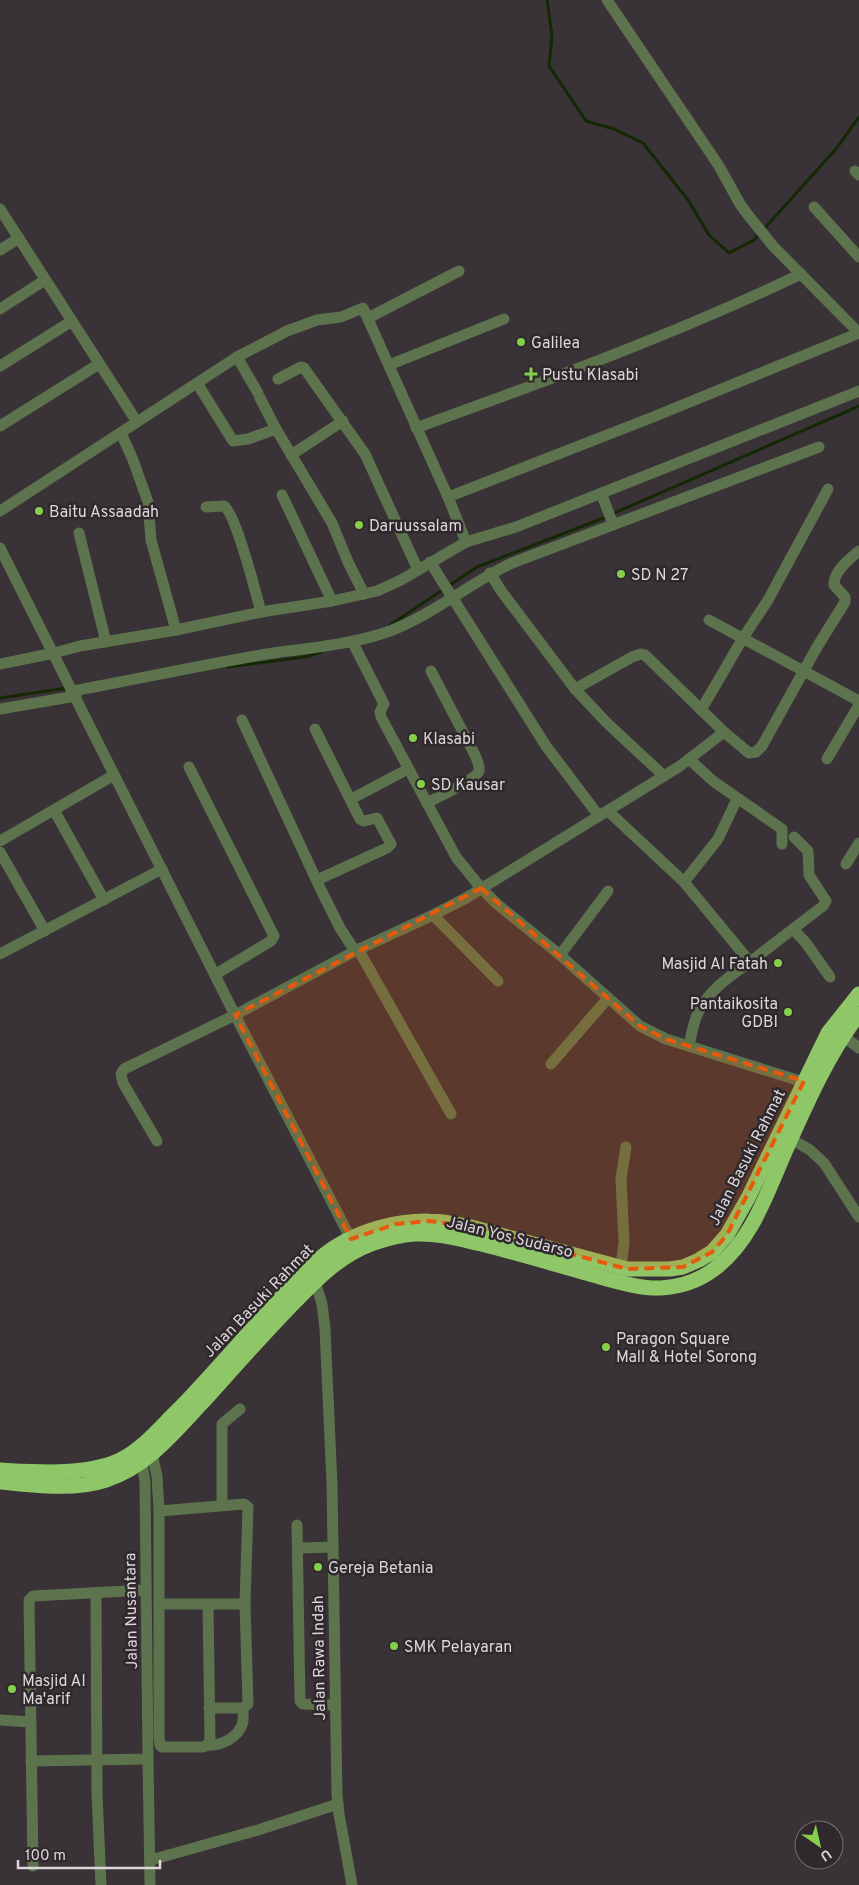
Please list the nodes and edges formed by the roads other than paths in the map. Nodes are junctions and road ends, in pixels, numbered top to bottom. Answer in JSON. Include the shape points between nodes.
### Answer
{"nodes":[{"id":1,"x":607,"y":0,"type":"edge"},
{"id":2,"x":814,"y":207,"type":"dead end"},
{"id":3,"x":0,"y":209,"type":"edge"},
{"id":4,"x":19,"y":238,"type":"junction"},
{"id":5,"x":0,"y":250,"type":"edge"},
{"id":6,"x":859,"y":257,"type":"edge"},
{"id":7,"x":459,"y":271,"type":"dead end"},
{"id":8,"x":801,"y":274,"type":"junction"},
{"id":9,"x":45,"y":280,"type":"junction"},
{"id":10,"x":0,"y":309,"type":"edge"},
{"id":11,"x":368,"y":318,"type":"junction"},
{"id":12,"x":504,"y":319,"type":"dead end"},
{"id":13,"x":72,"y":321,"type":"junction"},
{"id":14,"x":859,"y":333,"type":"edge"},
{"id":15,"x":237,"y":358,"type":"junction"},
{"id":16,"x":99,"y":364,"type":"junction"},
{"id":17,"x":389,"y":364,"type":"junction"},
{"id":18,"x":0,"y":366,"type":"edge"},
{"id":19,"x":278,"y":379,"type":"dead end"},
{"id":20,"x":197,"y":383,"type":"junction"},
{"id":21,"x":859,"y":391,"type":"edge"},
{"id":22,"x":343,"y":421,"type":"junction"},
{"id":23,"x":137,"y":422,"type":"junction"},
{"id":24,"x":0,"y":426,"type":"edge"},
{"id":25,"x":416,"y":428,"type":"junction"},
{"id":26,"x":276,"y":429,"type":"junction"},
{"id":27,"x":121,"y":433,"type":"junction"},
{"id":28,"x":819,"y":447,"type":"dead end"},
{"id":29,"x":291,"y":455,"type":"junction"},
{"id":30,"x":828,"y":489,"type":"dead end"},
{"id":31,"x":282,"y":495,"type":"dead end"},
{"id":32,"x":448,"y":497,"type":"junction"},
{"id":33,"x":602,"y":497,"type":"junction"},
{"id":34,"x":206,"y":507,"type":"dead end"},
{"id":35,"x":0,"y":509,"type":"edge"},
{"id":36,"x":611,"y":521,"type":"junction"},
{"id":37,"x":79,"y":533,"type":"dead end"},
{"id":38,"x":466,"y":542,"type":"junction"},
{"id":39,"x":0,"y":548,"type":"edge"},
{"id":40,"x":859,"y":551,"type":"edge"},
{"id":41,"x":432,"y":565,"type":"junction"},
{"id":42,"x":418,"y":570,"type":"junction"},
{"id":43,"x":490,"y":573,"type":"junction"},
{"id":44,"x":364,"y":594,"type":"junction"},
{"id":45,"x":451,"y":594,"type":"junction"},
{"id":46,"x":332,"y":601,"type":"junction"},
{"id":47,"x":261,"y":612,"type":"junction"},
{"id":48,"x":709,"y":620,"type":"dead end"},
{"id":49,"x":176,"y":630,"type":"junction"},
{"id":50,"x":743,"y":638,"type":"junction"},
{"id":51,"x":352,"y":641,"type":"junction"},
{"id":52,"x":106,"y":642,"type":"junction"},
{"id":53,"x":55,"y":656,"type":"junction"},
{"id":54,"x":0,"y":664,"type":"edge"},
{"id":55,"x":431,"y":671,"type":"dead end"},
{"id":56,"x":804,"y":672,"type":"junction"},
{"id":57,"x":575,"y":689,"type":"junction"},
{"id":58,"x":74,"y":692,"type":"junction"},
{"id":59,"x":859,"y":701,"type":"edge"},
{"id":60,"x":859,"y":705,"type":"edge"},
{"id":61,"x":0,"y":709,"type":"edge"},
{"id":62,"x":701,"y":710,"type":"junction"},
{"id":63,"x":242,"y":720,"type":"dead end"},
{"id":64,"x":315,"y":729,"type":"dead end"},
{"id":65,"x":724,"y":732,"type":"junction"},
{"id":66,"x":689,"y":759,"type":"junction"},
{"id":67,"x":827,"y":759,"type":"dead end"},
{"id":68,"x":189,"y":767,"type":"dead end"},
{"id":69,"x":408,"y":769,"type":"junction"},
{"id":70,"x":114,"y":775,"type":"junction"},
{"id":71,"x":664,"y":776,"type":"junction"},
{"id":72,"x":357,"y":796,"type":"dead end"},
{"id":73,"x":737,"y":799,"type":"junction"},
{"id":74,"x":427,"y":803,"type":"junction"},
{"id":75,"x":54,"y":810,"type":"junction"},
{"id":76,"x":604,"y":813,"type":"junction"},
{"id":77,"x":794,"y":837,"type":"dead end"},
{"id":78,"x":0,"y":841,"type":"edge"},
{"id":79,"x":859,"y":843,"type":"edge"},
{"id":80,"x":782,"y":844,"type":"dead end"},
{"id":81,"x":0,"y":852,"type":"edge"},
{"id":82,"x":846,"y":864,"type":"dead end"},
{"id":83,"x":162,"y":869,"type":"junction"},
{"id":84,"x":317,"y":880,"type":"junction"},
{"id":85,"x":684,"y":882,"type":"junction"},
{"id":86,"x":480,"y":888,"type":"junction"},
{"id":87,"x":608,"y":891,"type":"dead end"},
{"id":88,"x":104,"y":900,"type":"junction"},
{"id":89,"x":433,"y":915,"type":"junction"},
{"id":90,"x":792,"y":929,"type":"junction"},
{"id":91,"x":45,"y":931,"type":"junction"},
{"id":92,"x":356,"y":950,"type":"junction"},
{"id":93,"x":0,"y":954,"type":"edge"},
{"id":94,"x":560,"y":955,"type":"junction"},
{"id":95,"x":750,"y":962,"type":"junction"},
{"id":96,"x":216,"y":974,"type":"junction"},
{"id":97,"x":830,"y":977,"type":"dead end"},
{"id":98,"x":498,"y":981,"type":"dead end"},
{"id":99,"x":859,"y":994,"type":"edge"},
{"id":100,"x":608,"y":998,"type":"junction"},
{"id":101,"x":859,"y":1014,"type":"edge"},
{"id":102,"x":235,"y":1015,"type":"junction"},
{"id":103,"x":843,"y":1036,"type":"junction"},
{"id":104,"x":689,"y":1046,"type":"junction"},
{"id":105,"x":859,"y":1048,"type":"edge"},
{"id":106,"x":550,"y":1064,"type":"dead end"},
{"id":107,"x":810,"y":1084,"type":"junction"},
{"id":108,"x":451,"y":1114,"type":"dead end"},
{"id":109,"x":791,"y":1139,"type":"junction"},
{"id":110,"x":157,"y":1141,"type":"dead end"},
{"id":111,"x":626,"y":1147,"type":"dead end"},
{"id":112,"x":859,"y":1217,"type":"edge"},
{"id":113,"x":351,"y":1239,"type":"junction"},
{"id":114,"x":621,"y":1268,"type":"junction"},
{"id":115,"x":315,"y":1281,"type":"junction"},
{"id":116,"x":240,"y":1409,"type":"dead end"},
{"id":117,"x":147,"y":1458,"type":"junction"},
{"id":118,"x":0,"y":1470,"type":"edge"},
{"id":119,"x":0,"y":1482,"type":"edge"},
{"id":120,"x":222,"y":1505,"type":"junction"},
{"id":121,"x":159,"y":1511,"type":"junction"},
{"id":122,"x":298,"y":1525,"type":"dead end"},
{"id":123,"x":333,"y":1547,"type":"junction"},
{"id":124,"x":299,"y":1548,"type":"junction"},
{"id":125,"x":146,"y":1590,"type":"junction"},
{"id":126,"x":96,"y":1594,"type":"junction"},
{"id":127,"x":159,"y":1604,"type":"junction"},
{"id":128,"x":208,"y":1604,"type":"junction"},
{"id":129,"x":245,"y":1604,"type":"junction"},
{"id":130,"x":334,"y":1705,"type":"junction"},
{"id":131,"x":209,"y":1708,"type":"junction"},
{"id":132,"x":243,"y":1708,"type":"junction"},
{"id":133,"x":0,"y":1720,"type":"edge"},
{"id":134,"x":31,"y":1722,"type":"junction"},
{"id":135,"x":208,"y":1745,"type":"junction"},
{"id":136,"x":148,"y":1759,"type":"junction"},
{"id":137,"x":98,"y":1760,"type":"junction"},
{"id":138,"x":31,"y":1761,"type":"junction"},
{"id":139,"x":338,"y":1804,"type":"junction"},
{"id":140,"x":151,"y":1860,"type":"junction"},
{"id":141,"x":33,"y":1866,"type":"dead end"},
{"id":142,"x":101,"y":1885,"type":"edge"},
{"id":143,"x":150,"y":1885,"type":"edge"},
{"id":144,"x":352,"y":1885,"type":"edge"}],
"edges":[{"from":1,"to":8,"type":"street","via":[[719,166],[740,204],[773,246]]},
{"from":2,"to":6,"type":"street"},
{"from":3,"to":4,"type":"street"},
{"from":4,"to":5,"type":"street"},
{"from":4,"to":9,"type":"street"},
{"from":7,"to":11,"type":"street"},
{"from":8,"to":14,"type":"street"},
{"from":8,"to":25,"type":"street","via":[[656,339]]},
{"from":9,"to":10,"type":"street"},
{"from":9,"to":13,"type":"street"},
{"from":11,"to":15,"type":"street","via":[[363,308],[342,317],[317,320],[286,331]]},
{"from":11,"to":17,"type":"street"},
{"from":12,"to":17,"type":"street"},
{"from":13,"to":16,"type":"street"},
{"from":13,"to":18,"type":"street"},
{"from":14,"to":32,"type":"street"},
{"from":15,"to":20,"type":"street"},
{"from":15,"to":26,"type":"street"},
{"from":16,"to":23,"type":"street"},
{"from":16,"to":24,"type":"street"},
{"from":17,"to":25,"type":"street"},
{"from":19,"to":22,"type":"street","via":[[304,368]]},
{"from":20,"to":23,"type":"street"},
{"from":20,"to":26,"type":"street","via":[[233,441]]},
{"from":21,"to":33,"type":"street"},
{"from":22,"to":29,"type":"street"},
{"from":22,"to":42,"type":"street","via":[[372,468]]},
{"from":23,"to":27,"type":"street"},
{"from":25,"to":32,"type":"street"},
{"from":26,"to":29,"type":"street"},
{"from":27,"to":35,"type":"street"},
{"from":27,"to":49,"type":"street","via":[[148,502],[151,540]]},
{"from":28,"to":36,"type":"street"},
{"from":29,"to":44,"type":"street","via":[[332,523]]},
{"from":30,"to":50,"type":"street","via":[[768,600]]},
{"from":31,"to":46,"type":"street"},
{"from":32,"to":38,"type":"street"},
{"from":33,"to":36,"type":"street"},
{"from":33,"to":38,"type":"street"},
{"from":34,"to":47,"type":"street","via":[[224,506],[229,511]]},
{"from":36,"to":43,"type":"street"},
{"from":37,"to":52,"type":"street"},
{"from":38,"to":41,"type":"street"},
{"from":39,"to":53,"type":"street"},
{"from":40,"to":56,"type":"street","via":[[833,580],[845,602]]},
{"from":41,"to":42,"type":"street"},
{"from":41,"to":45,"type":"street"},
{"from":42,"to":44,"type":"street","via":[[389,586]]},
{"from":43,"to":45,"type":"street"},
{"from":43,"to":57,"type":"street"},
{"from":44,"to":46,"type":"street"},
{"from":45,"to":51,"type":"street","via":[[438,608],[390,631]]},
{"from":45,"to":76,"type":"street","via":[[546,746]]},
{"from":46,"to":47,"type":"street"},
{"from":47,"to":49,"type":"street"},
{"from":48,"to":50,"type":"street"},
{"from":49,"to":52,"type":"street"},
{"from":50,"to":56,"type":"street"},
{"from":50,"to":62,"type":"street"},
{"from":51,"to":58,"type":"street","via":[[265,654]]},
{"from":51,"to":69,"type":"street","via":[[384,704],[381,717]]},
{"from":52,"to":53,"type":"street","via":[[80,646]]},
{"from":53,"to":54,"type":"street"},
{"from":53,"to":58,"type":"street"},
{"from":55,"to":74,"type":"street","via":[[475,755],[479,769],[470,780]]},
{"from":56,"to":59,"type":"street"},
{"from":56,"to":65,"type":"street","via":[[758,750],[749,753]]},
{"from":57,"to":62,"type":"street","via":[[641,654]]},
{"from":57,"to":71,"type":"street"},
{"from":58,"to":61,"type":"street"},
{"from":58,"to":70,"type":"street"},
{"from":60,"to":67,"type":"street"},
{"from":62,"to":65,"type":"street"},
{"from":63,"to":84,"type":"street"},
{"from":64,"to":84,"type":"street","via":[[360,819],[377,818],[391,844]]},
{"from":65,"to":66,"type":"street"},
{"from":66,"to":71,"type":"street"},
{"from":66,"to":73,"type":"street"},
{"from":68,"to":96,"type":"street","via":[[274,936],[271,942]]},
{"from":69,"to":72,"type":"street"},
{"from":69,"to":74,"type":"street"},
{"from":70,"to":75,"type":"street"},
{"from":70,"to":83,"type":"street"},
{"from":71,"to":76,"type":"street"},
{"from":73,"to":80,"type":"street","via":[[782,829]]},
{"from":73,"to":85,"type":"street","via":[[718,838]]},
{"from":74,"to":86,"type":"street","via":[[456,857]]},
{"from":75,"to":78,"type":"street"},
{"from":75,"to":88,"type":"street"},
{"from":76,"to":85,"type":"street"},
{"from":76,"to":86,"type":"street"},
{"from":77,"to":90,"type":"street","via":[[808,851],[809,874],[826,901]]},
{"from":79,"to":82,"type":"street"},
{"from":81,"to":91,"type":"street"},
{"from":83,"to":88,"type":"street"},
{"from":83,"to":96,"type":"street"},
{"from":84,"to":92,"type":"street","via":[[340,928]]},
{"from":85,"to":95,"type":"street"},
{"from":86,"to":89,"type":"street"},
{"from":86,"to":94,"type":"street"},
{"from":87,"to":94,"type":"street"},
{"from":88,"to":91,"type":"street"},
{"from":89,"to":92,"type":"street"},
{"from":89,"to":98,"type":"street"},
{"from":90,"to":95,"type":"street"},
{"from":90,"to":97,"type":"street"},
{"from":91,"to":93,"type":"street"},
{"from":92,"to":102,"type":"street"},
{"from":92,"to":108,"type":"street"},
{"from":94,"to":100,"type":"street"},
{"from":95,"to":104,"type":"street","via":[[720,985],[702,1005]]},
{"from":96,"to":102,"type":"street"},
{"from":99,"to":107,"type":"highway","name":"Jalan Basuki Rahmat","via":[[828,1033]]},
{"from":100,"to":104,"type":"street","via":[[653,1034]]},
{"from":100,"to":106,"type":"street"},
{"from":101,"to":103,"type":"highway","name":"Jalan Yos Sudarso"},
{"from":102,"to":110,"type":"street","via":[[121,1074]]},
{"from":102,"to":113,"type":"street"},
{"from":103,"to":105,"type":"street"},
{"from":103,"to":107,"type":"highway","name":"Jalan Yos Sudarso"},
{"from":104,"to":107,"type":"street"},
{"from":107,"to":109,"type":"highway","name":"Jalan Yos Sudarso"},
{"from":107,"to":114,"type":"highway","name":"Jalan Basuki Rahmat","via":[[727,1235],[712,1252],[683,1267],[653,1270]]},
{"from":109,"to":112,"type":"street","via":[[824,1163]]},
{"from":109,"to":115,"type":"highway","name":"Jalan Yos Sudarso","via":[[757,1214],[739,1244],[712,1271],[687,1284],[659,1288],[623,1283],[451,1236],[414,1234],[392,1237],[354,1252]]},
{"from":111,"to":114,"type":"street","via":[[621,1179],[624,1242]]},
{"from":113,"to":114,"type":"highway","name":"Jalan Basuki Rahmat","via":[[396,1224],[446,1222]]},
{"from":113,"to":118,"type":"highway","name":"Jalan Basuki Rahmat","via":[[335,1247],[308,1270],[136,1450],[120,1460],[84,1470]]},
{"from":115,"to":117,"type":"highway","name":"Jalan Yos Sudarso"},
{"from":115,"to":123,"type":"street","name":"Jalan Rawa Indah","via":[[325,1329]]},
{"from":116,"to":120,"type":"street","via":[[222,1424]]},
{"from":117,"to":119,"type":"highway","name":"Jalan Yos Sudarso","via":[[126,1473],[85,1485]]},
{"from":117,"to":121,"type":"street","via":[[157,1476]]},
{"from":117,"to":125,"type":"street","name":"Jalan Nusantara"},
{"from":120,"to":121,"type":"street"},
{"from":120,"to":129,"type":"street","via":[[244,1504],[248,1507]]},
{"from":121,"to":127,"type":"street"},
{"from":122,"to":124,"type":"street"},
{"from":123,"to":124,"type":"street"},
{"from":123,"to":130,"type":"street","name":"Jalan Rawa Indah"},
{"from":124,"to":130,"type":"street","via":[[300,1701],[303,1704]]},
{"from":125,"to":126,"type":"street"},
{"from":125,"to":136,"type":"street","name":"Jalan Nusantara"},
{"from":126,"to":134,"type":"street","via":[[33,1596],[29,1600]]},
{"from":126,"to":137,"type":"street"},
{"from":127,"to":128,"type":"street"},
{"from":127,"to":135,"type":"street","via":[[160,1745],[164,1748]]},
{"from":128,"to":129,"type":"street"},
{"from":128,"to":131,"type":"street"},
{"from":129,"to":132,"type":"street","via":[[248,1702]]},
{"from":130,"to":139,"type":"street","name":"Jalan Rawa Indah"},
{"from":131,"to":132,"type":"street"},
{"from":131,"to":135,"type":"street"},
{"from":132,"to":135,"type":"street","via":[[242,1726],[235,1734],[218,1745]]},
{"from":133,"to":134,"type":"street"},
{"from":134,"to":138,"type":"street"},
{"from":136,"to":137,"type":"street"},
{"from":136,"to":140,"type":"street","name":"Jalan Nusantara"},
{"from":137,"to":138,"type":"street"},
{"from":137,"to":142,"type":"street"},
{"from":138,"to":141,"type":"street"},
{"from":139,"to":140,"type":"street"},
{"from":139,"to":144,"type":"street","name":"Jalan Rawa Indah"},
{"from":140,"to":143,"type":"street","name":"Jalan Nusantara"}]}
